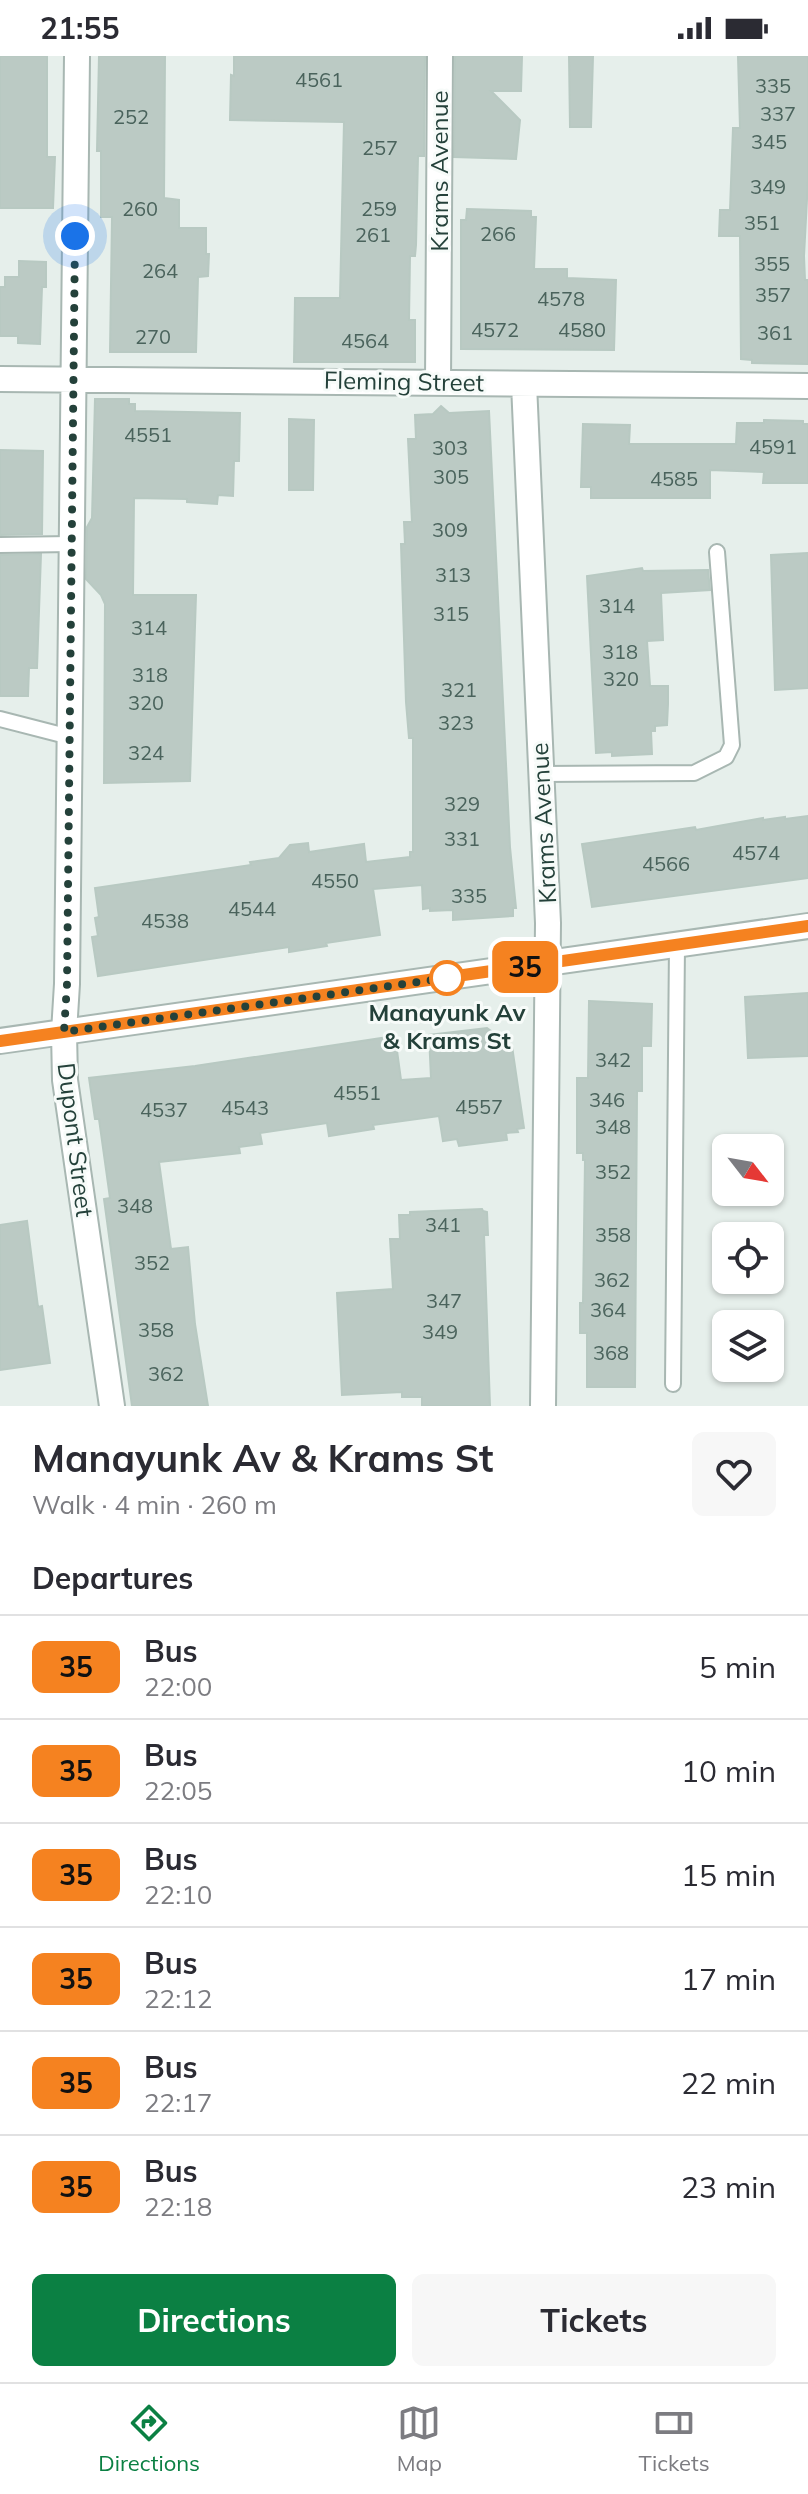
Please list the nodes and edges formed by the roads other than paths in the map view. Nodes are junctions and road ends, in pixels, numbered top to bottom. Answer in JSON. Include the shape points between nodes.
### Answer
{"nodes":[{"id":1,"x":77,"y":56,"type":"edge"},
{"id":2,"x":440,"y":56,"type":"edge"},
{"id":3,"x":0,"y":379,"type":"edge"},
{"id":4,"x":74,"y":379,"type":"junction"},
{"id":5,"x":438,"y":383,"type":"junction"},
{"id":6,"x":524,"y":384,"type":"junction"},
{"id":7,"x":808,"y":386,"type":"edge"},
{"id":8,"x":72,"y":544,"type":"junction"},
{"id":9,"x":0,"y":545,"type":"edge"},
{"id":10,"x":717,"y":552,"type":"dead end"},
{"id":11,"x":0,"y":719,"type":"edge"},
{"id":12,"x":70,"y":737,"type":"junction"},
{"id":13,"x":542,"y":774,"type":"junction"},
{"id":14,"x":808,"y":926,"type":"edge"},
{"id":15,"x":677,"y":945,"type":"junction"},
{"id":16,"x":548,"y":963,"type":"junction"},
{"id":17,"x":64,"y":1032,"type":"junction"},
{"id":18,"x":0,"y":1041,"type":"edge"},
{"id":19,"x":673,"y":1384,"type":"dead end"},
{"id":20,"x":112,"y":1406,"type":"edge"},
{"id":21,"x":543,"y":1406,"type":"edge"}],
"edges":[{"from":1,"to":4,"type":"street","name":"Dupont Street"},
{"from":2,"to":5,"type":"street","name":"Krams Avenue"},
{"from":3,"to":4,"type":"street","name":"Fleming Street"},
{"from":4,"to":5,"type":"street","name":"Fleming Street"},
{"from":4,"to":8,"type":"street","name":"Dupont Street"},
{"from":5,"to":6,"type":"street","name":"Fleming Street"},
{"from":6,"to":7,"type":"street","name":"Fleming Street"},
{"from":6,"to":13,"type":"street","name":"Krams Avenue"},
{"from":8,"to":9,"type":"lane"},
{"from":8,"to":12,"type":"street","name":"Dupont Street"},
{"from":10,"to":13,"type":"lane","via":[[730,753],[694,773]]},
{"from":11,"to":12,"type":"lane"},
{"from":12,"to":17,"type":"street","name":"Dupont Street"},
{"from":13,"to":16,"type":"street","name":"Krams Avenue"},
{"from":14,"to":15,"type":"street"},
{"from":15,"to":16,"type":"street"},
{"from":15,"to":19,"type":"lane"},
{"from":16,"to":17,"type":"street"},
{"from":16,"to":21,"type":"street","name":"Krams Avenue"},
{"from":17,"to":18,"type":"street"},
{"from":17,"to":20,"type":"street","name":"Dupont Street","via":[[65,1080]]}]}
